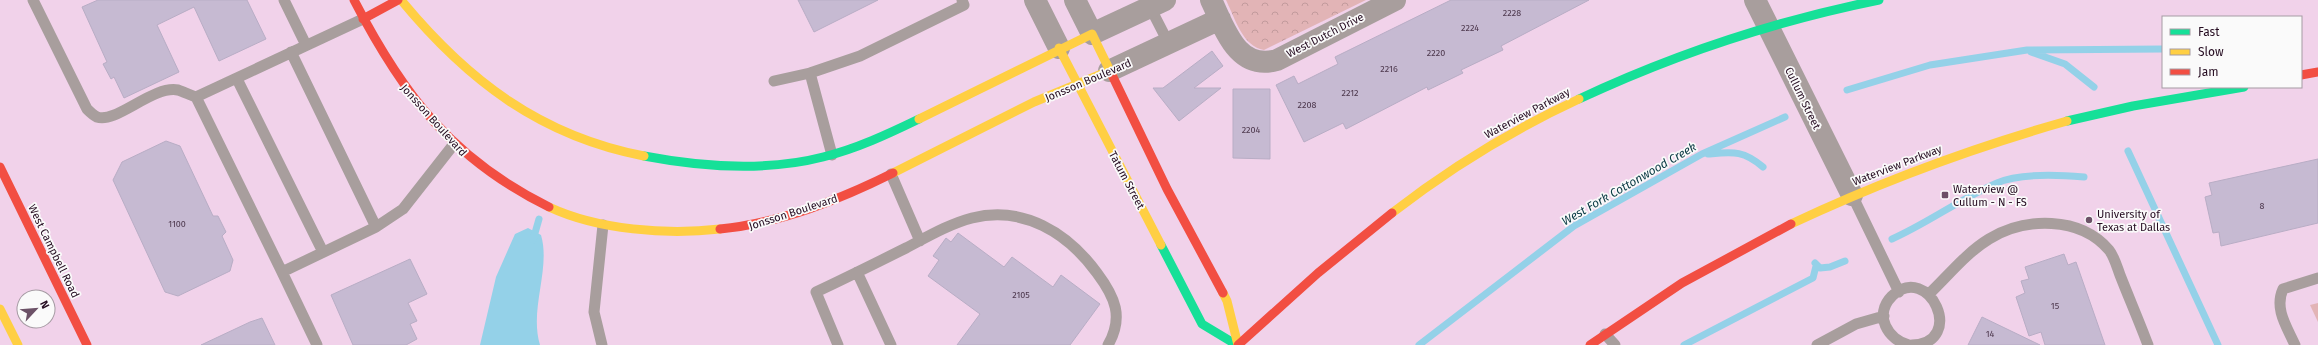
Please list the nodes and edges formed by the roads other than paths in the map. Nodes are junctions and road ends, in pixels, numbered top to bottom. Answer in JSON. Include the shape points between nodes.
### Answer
{"nodes":[{"id":1,"x":33,"y":0,"type":"edge"},
{"id":2,"x":284,"y":0,"type":"edge"},
{"id":3,"x":354,"y":0,"type":"edge"},
{"id":4,"x":399,"y":0,"type":"edge"},
{"id":5,"x":962,"y":0,"type":"edge"},
{"id":6,"x":1035,"y":0,"type":"edge"},
{"id":7,"x":1075,"y":0,"type":"edge"},
{"id":8,"x":1394,"y":0,"type":"edge"},
{"id":9,"x":1755,"y":0,"type":"edge"},
{"id":10,"x":1879,"y":0,"type":"edge"},
{"id":11,"x":1157,"y":4,"type":"edge"},
{"id":12,"x":1215,"y":9,"type":"edge"},
{"id":13,"x":363,"y":19,"type":"junction"},
{"id":14,"x":1768,"y":25,"type":"junction"},
{"id":15,"x":1092,"y":34,"type":"junction"},
{"id":16,"x":1169,"y":44,"type":"junction"},
{"id":17,"x":306,"y":45,"type":"junction"},
{"id":18,"x":1059,"y":48,"type":"junction"},
{"id":19,"x":291,"y":52,"type":"junction"},
{"id":20,"x":1109,"y":71,"type":"junction"},
{"id":21,"x":2318,"y":72,"type":"edge"},
{"id":22,"x":810,"y":73,"type":"junction"},
{"id":23,"x":2302,"y":75,"type":"edge"},
{"id":24,"x":237,"y":79,"type":"junction"},
{"id":25,"x":774,"y":81,"type":"dead end"},
{"id":26,"x":1076,"y":83,"type":"junction"},
{"id":27,"x":2238,"y":88,"type":"edge"},
{"id":28,"x":196,"y":97,"type":"junction"},
{"id":29,"x":454,"y":144,"type":"junction"},
{"id":30,"x":832,"y":155,"type":"junction"},
{"id":31,"x":0,"y":167,"type":"edge"},
{"id":32,"x":891,"y":174,"type":"junction"},
{"id":33,"x":1852,"y":195,"type":"junction"},
{"id":34,"x":603,"y":225,"type":"junction"},
{"id":35,"x":376,"y":227,"type":"junction"},
{"id":36,"x":920,"y":241,"type":"junction"},
{"id":37,"x":323,"y":252,"type":"junction"},
{"id":38,"x":282,"y":272,"type":"junction"},
{"id":39,"x":857,"y":272,"type":"junction"},
{"id":40,"x":2318,"y":278,"type":"edge"},
{"id":41,"x":1899,"y":292,"type":"junction"},
{"id":42,"x":1929,"y":294,"type":"junction"},
{"id":43,"x":0,"y":309,"type":"edge"},
{"id":44,"x":1884,"y":316,"type":"junction"},
{"id":45,"x":1605,"y":334,"type":"junction"},
{"id":46,"x":18,"y":345,"type":"edge"},
{"id":47,"x":87,"y":345,"type":"edge"},
{"id":48,"x":317,"y":345,"type":"edge"},
{"id":49,"x":602,"y":345,"type":"edge"},
{"id":50,"x":838,"y":345,"type":"edge"},
{"id":51,"x":891,"y":345,"type":"edge"},
{"id":52,"x":1108,"y":345,"type":"edge"},
{"id":53,"x":1238,"y":345,"type":"edge"},
{"id":54,"x":1590,"y":345,"type":"edge"},
{"id":55,"x":1615,"y":345,"type":"edge"},
{"id":56,"x":1817,"y":345,"type":"edge"},
{"id":57,"x":1911,"y":345,"type":"edge"},
{"id":58,"x":2148,"y":345,"type":"edge"},
{"id":59,"x":2296,"y":345,"type":"edge"}],
"edges":[{"from":1,"to":28,"type":"lane","via":[[86,109],[96,117],[107,118],[168,91],[178,90]]},
{"from":2,"to":17,"type":"lane"},
{"from":3,"to":13,"type":"street","name":"Jonsson Boulevard"},
{"from":4,"to":13,"type":"street"},
{"from":4,"to":30,"type":"street","via":[[420,26],[454,60],[502,98],[533,117],[608,149],[648,159],[748,167]]},
{"from":5,"to":22,"type":"lane","via":[[964,5],[860,56]]},
{"from":6,"to":18,"type":"street","name":"Tatum Street"},
{"from":7,"to":15,"type":"street"},
{"from":8,"to":12,"type":"street","name":"West Dutch Drive","via":[[1277,60],[1264,63],[1254,62],[1236,47]]},
{"from":9,"to":14,"type":"street","name":"Cullum Street"},
{"from":10,"to":14,"type":"street","name":"Waterview Parkway"},
{"from":11,"to":15,"type":"street"},
{"from":11,"to":16,"type":"lane"},
{"from":12,"to":16,"type":"street","name":"Jonsson Boulevard"},
{"from":13,"to":17,"type":"lane"},
{"from":13,"to":29,"type":"street","name":"Jonsson Boulevard","via":[[387,63],[413,98]]},
{"from":14,"to":33,"type":"street","name":"Cullum Street"},
{"from":14,"to":53,"type":"street","name":"Waterview Parkway","via":[[1648,67],[1562,106],[1467,159],[1394,210],[1338,254]]},
{"from":15,"to":18,"type":"street"},
{"from":15,"to":20,"type":"street"},
{"from":16,"to":20,"type":"street","name":"Jonsson Boulevard"},
{"from":17,"to":19,"type":"lane"},
{"from":18,"to":26,"type":"street","name":"Tatum Street"},
{"from":18,"to":30,"type":"street","via":[[889,133]]},
{"from":19,"to":24,"type":"lane"},
{"from":19,"to":35,"type":"lane"},
{"from":20,"to":26,"type":"street","name":"Jonsson Boulevard"},
{"from":20,"to":53,"type":"street","via":[[1167,189],[1227,302]]},
{"from":21,"to":23,"type":"street"},
{"from":22,"to":25,"type":"lane"},
{"from":22,"to":30,"type":"lane"},
{"from":24,"to":28,"type":"lane"},
{"from":24,"to":37,"type":"lane"},
{"from":26,"to":32,"type":"street","name":"Jonsson Boulevard"},
{"from":26,"to":53,"type":"street","name":"Tatum Street","via":[[1202,324]]},
{"from":27,"to":33,"type":"street","name":"Waterview Parkway","via":[[2116,109],[2027,133],[1926,165]]},
{"from":28,"to":38,"type":"lane"},
{"from":29,"to":34,"type":"street","name":"Jonsson Boulevard","via":[[473,162],[509,186],[575,218]]},
{"from":29,"to":35,"type":"lane","via":[[403,209]]},
{"from":31,"to":47,"type":"street","name":"West Campbell Road"},
{"from":32,"to":34,"type":"street","name":"Jonsson Boulevard","via":[[814,207],[737,229],[674,232]]},
{"from":32,"to":36,"type":"lane"},
{"from":33,"to":41,"type":"lane"},
{"from":33,"to":45,"type":"street","name":"Waterview Parkway","via":[[1751,243],[1646,305]]},
{"from":34,"to":49,"type":"lane","via":[[594,312]]},
{"from":35,"to":37,"type":"lane"},
{"from":36,"to":39,"type":"lane"},
{"from":36,"to":52,"type":"lane","via":[[972,218],[992,215],[1026,217],[1054,232],[1093,267],[1109,292],[1116,307],[1116,326]]},
{"from":37,"to":38,"type":"lane"},
{"from":38,"to":48,"type":"lane"},
{"from":39,"to":50,"type":"lane","via":[[816,292]]},
{"from":39,"to":51,"type":"lane"},
{"from":40,"to":59,"type":"lane","via":[[2283,290],[2278,299],[2281,315]]},
{"from":41,"to":42,"type":"lane","via":[[1914,289]]},
{"from":41,"to":44,"type":"lane","via":[[1888,302]]},
{"from":42,"to":57,"type":"lane","via":[[1939,308],[1939,326],[1928,340]]},
{"from":42,"to":58,"type":"lane","via":[[1974,251],[1989,239],[2006,231],[2021,226],[2074,226],[2095,236],[2110,250]]},
{"from":43,"to":46,"type":"street"},
{"from":44,"to":56,"type":"lane","via":[[1856,324]]},
{"from":44,"to":57,"type":"lane","via":[[1888,332],[1894,339]]},
{"from":45,"to":54,"type":"street","name":"Waterview Parkway"},
{"from":45,"to":55,"type":"lane"}]}
